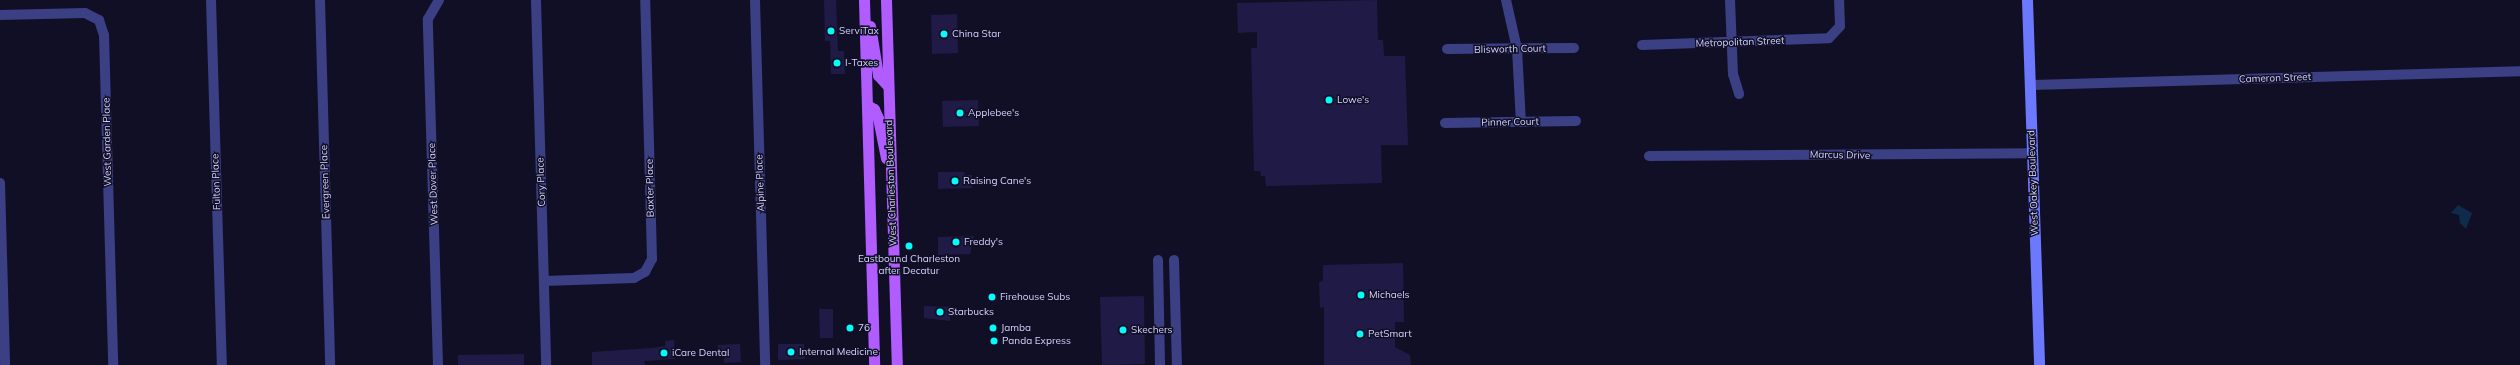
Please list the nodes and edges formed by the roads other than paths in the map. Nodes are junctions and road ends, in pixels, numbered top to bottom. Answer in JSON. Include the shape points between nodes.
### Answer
{"nodes":[{"id":1,"x":211,"y":0,"type":"edge"},
{"id":2,"x":320,"y":0,"type":"edge"},
{"id":3,"x":536,"y":0,"type":"edge"},
{"id":4,"x":645,"y":0,"type":"edge"},
{"id":5,"x":754,"y":0,"type":"edge"},
{"id":6,"x":865,"y":0,"type":"edge"},
{"id":7,"x":886,"y":0,"type":"edge"},
{"id":8,"x":1506,"y":0,"type":"edge"},
{"id":9,"x":1730,"y":0,"type":"edge"},
{"id":10,"x":1839,"y":0,"type":"edge"},
{"id":11,"x":2027,"y":0,"type":"edge"},
{"id":12,"x":436,"y":2,"type":"edge"},
{"id":13,"x":0,"y":14,"type":"edge"},
{"id":14,"x":1732,"y":44,"type":"junction"},
{"id":15,"x":1642,"y":45,"type":"dead end"},
{"id":16,"x":1574,"y":48,"type":"dead end"},
{"id":17,"x":1447,"y":49,"type":"dead end"},
{"id":18,"x":1517,"y":49,"type":"junction"},
{"id":19,"x":2520,"y":70,"type":"edge"},
{"id":20,"x":2030,"y":85,"type":"junction"},
{"id":21,"x":888,"y":86,"type":"junction"},
{"id":22,"x":1739,"y":94,"type":"dead end"},
{"id":23,"x":867,"y":105,"type":"junction"},
{"id":24,"x":1576,"y":121,"type":"dead end"},
{"id":25,"x":1521,"y":122,"type":"junction"},
{"id":26,"x":1445,"y":123,"type":"dead end"},
{"id":27,"x":2032,"y":153,"type":"junction"},
{"id":28,"x":1649,"y":156,"type":"dead end"},
{"id":29,"x":891,"y":174,"type":"junction"},
{"id":30,"x":0,"y":183,"type":"edge"},
{"id":31,"x":1158,"y":260,"type":"dead end"},
{"id":32,"x":1174,"y":260,"type":"dead end"},
{"id":33,"x":544,"y":281,"type":"junction"},
{"id":34,"x":2,"y":315,"type":"edge"},
{"id":35,"x":5,"y":365,"type":"edge"},
{"id":36,"x":113,"y":365,"type":"edge"},
{"id":37,"x":222,"y":365,"type":"edge"},
{"id":38,"x":330,"y":365,"type":"edge"},
{"id":39,"x":438,"y":365,"type":"edge"},
{"id":40,"x":546,"y":365,"type":"edge"},
{"id":41,"x":765,"y":365,"type":"edge"},
{"id":42,"x":874,"y":365,"type":"edge"},
{"id":43,"x":897,"y":365,"type":"edge"},
{"id":44,"x":1160,"y":365,"type":"edge"},
{"id":45,"x":1177,"y":365,"type":"edge"},
{"id":46,"x":2039,"y":365,"type":"edge"}],
"edges":[{"from":1,"to":37,"type":"street","name":"Fulton Place"},
{"from":2,"to":38,"type":"street","name":"Evergreen Place"},
{"from":3,"to":33,"type":"street","name":"Cory Place"},
{"from":4,"to":33,"type":"street","name":"Baxter Place","via":[[652,259],[645,272],[634,278]]},
{"from":5,"to":41,"type":"street","name":"Alpine Place"},
{"from":6,"to":21,"type":"main road","via":[[878,75]]},
{"from":6,"to":23,"type":"main road"},
{"from":7,"to":21,"type":"main road","name":"West Charleston Boulevard"},
{"from":8,"to":18,"type":"street"},
{"from":9,"to":14,"type":"street"},
{"from":10,"to":14,"type":"street","name":"Metropolitan Street","via":[[1840,26],[1836,34],[1829,38]]},
{"from":11,"to":20,"type":"main road","name":"West Oakey Boulevard"},
{"from":12,"to":39,"type":"street","name":"West Dover Place","via":[[428,19]]},
{"from":13,"to":36,"type":"street","name":"West Garden Place","via":[[85,13],[99,20],[104,34]]},
{"from":14,"to":15,"type":"street","name":"Metropolitan Street"},
{"from":14,"to":22,"type":"street","via":[[1733,74]]},
{"from":16,"to":18,"type":"street","name":"Blisworth Court"},
{"from":17,"to":18,"type":"street","name":"Blisworth Court"},
{"from":18,"to":25,"type":"street"},
{"from":19,"to":20,"type":"street","name":"Cameron Street"},
{"from":20,"to":27,"type":"main road","name":"West Oakey Boulevard"},
{"from":21,"to":29,"type":"main road","name":"West Charleston Boulevard"},
{"from":23,"to":29,"type":"main road","via":[[874,109],[878,118]]},
{"from":23,"to":42,"type":"main road"},
{"from":24,"to":25,"type":"street","name":"Pinner Court"},
{"from":25,"to":26,"type":"street","name":"Pinner Court"},
{"from":27,"to":28,"type":"street","name":"Marcus Drive"},
{"from":27,"to":46,"type":"main road","name":"West Oakey Boulevard"},
{"from":29,"to":43,"type":"main road","name":"West Charleston Boulevard"},
{"from":30,"to":34,"type":"street"},
{"from":31,"to":44,"type":"street"},
{"from":32,"to":45,"type":"street"},
{"from":33,"to":40,"type":"street","name":"Cory Place"},
{"from":34,"to":35,"type":"street"}]}
